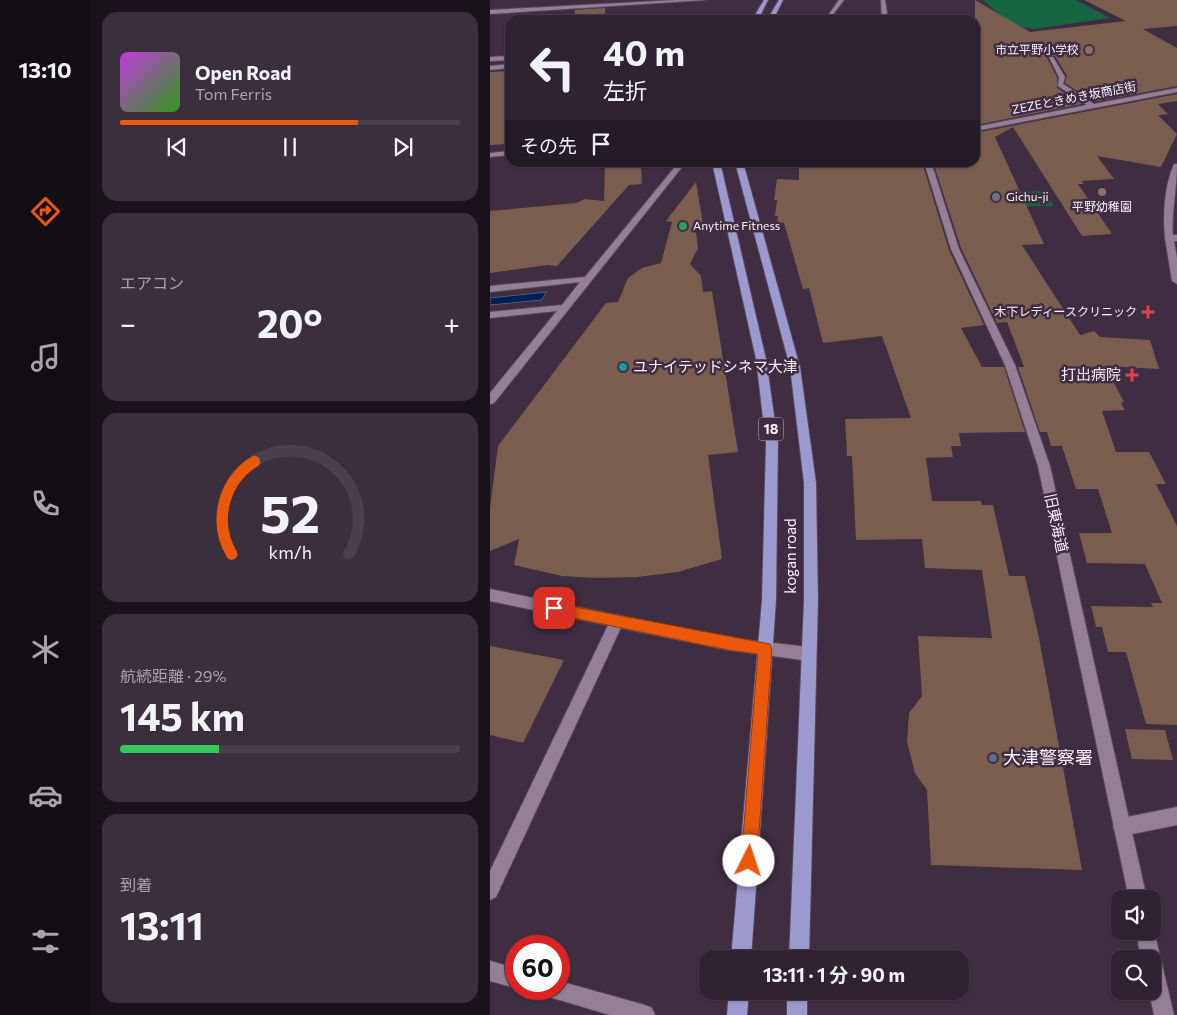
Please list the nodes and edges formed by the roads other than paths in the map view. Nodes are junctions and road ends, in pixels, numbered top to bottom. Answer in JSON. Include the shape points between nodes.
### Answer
{"nodes":[{"id":1,"x":703,"y":0,"type":"edge"},
{"id":2,"x":766,"y":0,"type":"edge"},
{"id":3,"x":781,"y":0,"type":"edge"},
{"id":4,"x":842,"y":0,"type":"edge"},
{"id":5,"x":883,"y":0,"type":"edge"},
{"id":6,"x":610,"y":2,"type":"edge"},
{"id":7,"x":490,"y":12,"type":"edge"},
{"id":8,"x":757,"y":15,"type":"edge"},
{"id":9,"x":773,"y":15,"type":"edge"},
{"id":10,"x":830,"y":15,"type":"edge"},
{"id":11,"x":884,"y":15,"type":"edge"},
{"id":12,"x":505,"y":58,"type":"edge"},
{"id":13,"x":1051,"y":58,"type":"dead end"},
{"id":14,"x":490,"y":59,"type":"edge"},
{"id":15,"x":505,"y":66,"type":"edge"},
{"id":16,"x":490,"y":68,"type":"edge"},
{"id":17,"x":1177,"y":90,"type":"edge"},
{"id":18,"x":1092,"y":106,"type":"junction"},
{"id":19,"x":980,"y":128,"type":"edge"},
{"id":20,"x":505,"y":154,"type":"edge"},
{"id":21,"x":490,"y":155,"type":"edge"},
{"id":22,"x":679,"y":167,"type":"edge"},
{"id":23,"x":717,"y":167,"type":"edge"},
{"id":24,"x":740,"y":167,"type":"edge"},
{"id":25,"x":929,"y":167,"type":"edge"},
{"id":26,"x":1177,"y":167,"type":"edge"},
{"id":27,"x":1173,"y":238,"type":"edge"},
{"id":28,"x":588,"y":279,"type":"junction"},
{"id":29,"x":1177,"y":281,"type":"edge"},
{"id":30,"x":490,"y":289,"type":"edge"},
{"id":31,"x":566,"y":306,"type":"junction"},
{"id":32,"x":490,"y":315,"type":"edge"},
{"id":33,"x":490,"y":400,"type":"edge"},
{"id":34,"x":490,"y":595,"type":"edge"},
{"id":35,"x":617,"y":621,"type":"junction"},
{"id":36,"x":765,"y":649,"type":"junction"},
{"id":37,"x":809,"y":654,"type":"junction"},
{"id":38,"x":1177,"y":816,"type":"edge"},
{"id":39,"x":1122,"y":827,"type":"junction"},
{"id":40,"x":1136,"y":890,"type":"edge"},
{"id":41,"x":490,"y":891,"type":"edge"},
{"id":42,"x":743,"y":950,"type":"edge"},
{"id":43,"x":798,"y":950,"type":"edge"},
{"id":44,"x":490,"y":971,"type":"edge"},
{"id":45,"x":505,"y":975,"type":"edge"},
{"id":46,"x":570,"y":994,"type":"edge"},
{"id":47,"x":738,"y":1000,"type":"edge"},
{"id":48,"x":798,"y":1000,"type":"edge"},
{"id":49,"x":1160,"y":1000,"type":"edge"},
{"id":50,"x":645,"y":1015,"type":"edge"},
{"id":51,"x":737,"y":1015,"type":"edge"},
{"id":52,"x":797,"y":1015,"type":"edge"},
{"id":53,"x":1164,"y":1015,"type":"edge"}],
"edges":[{"from":1,"to":6,"type":"street"},
{"from":2,"to":8,"type":"main road"},
{"from":3,"to":9,"type":"main road"},
{"from":4,"to":10,"type":"street"},
{"from":5,"to":11,"type":"street"},
{"from":6,"to":7,"type":"street"},
{"from":12,"to":14,"type":"street"},
{"from":13,"to":18,"type":"street","via":[[1062,77],[1060,85]]},
{"from":15,"to":16,"type":"street"},
{"from":17,"to":18,"type":"street","name":"ZEZEときめき坂商店街"},
{"from":18,"to":19,"type":"street","name":"ZEZEときめき坂商店街"},
{"from":20,"to":21,"type":"street"},
{"from":22,"to":28,"type":"street"},
{"from":23,"to":36,"type":"main road","name":"kogan road","number":"18","via":[[762,359],[772,444]]},
{"from":24,"to":37,"type":"main road","name":"kogan road","number":"18","via":[[795,367],[803,421],[810,493]]},
{"from":25,"to":39,"type":"street","name":"旧東海道","via":[[956,249],[1010,365],[1044,466]]},
{"from":26,"to":27,"type":"street","via":[[1167,217]]},
{"from":27,"to":29,"type":"street"},
{"from":28,"to":30,"type":"street"},
{"from":28,"to":31,"type":"street"},
{"from":31,"to":32,"type":"street"},
{"from":31,"to":33,"type":"street"},
{"from":34,"to":35,"type":"street"},
{"from":35,"to":36,"type":"street"},
{"from":35,"to":41,"type":"street"},
{"from":36,"to":37,"type":"street"},
{"from":36,"to":42,"type":"main road","name":"kogan road","number":"18"},
{"from":37,"to":43,"type":"main road","name":"kogan road","number":"18"},
{"from":38,"to":39,"type":"street"},
{"from":39,"to":40,"type":"street","name":"旧東海道"},
{"from":44,"to":45,"type":"street"},
{"from":46,"to":50,"type":"street"},
{"from":47,"to":51,"type":"main road"},
{"from":48,"to":52,"type":"main road"},
{"from":49,"to":53,"type":"street"}]}
